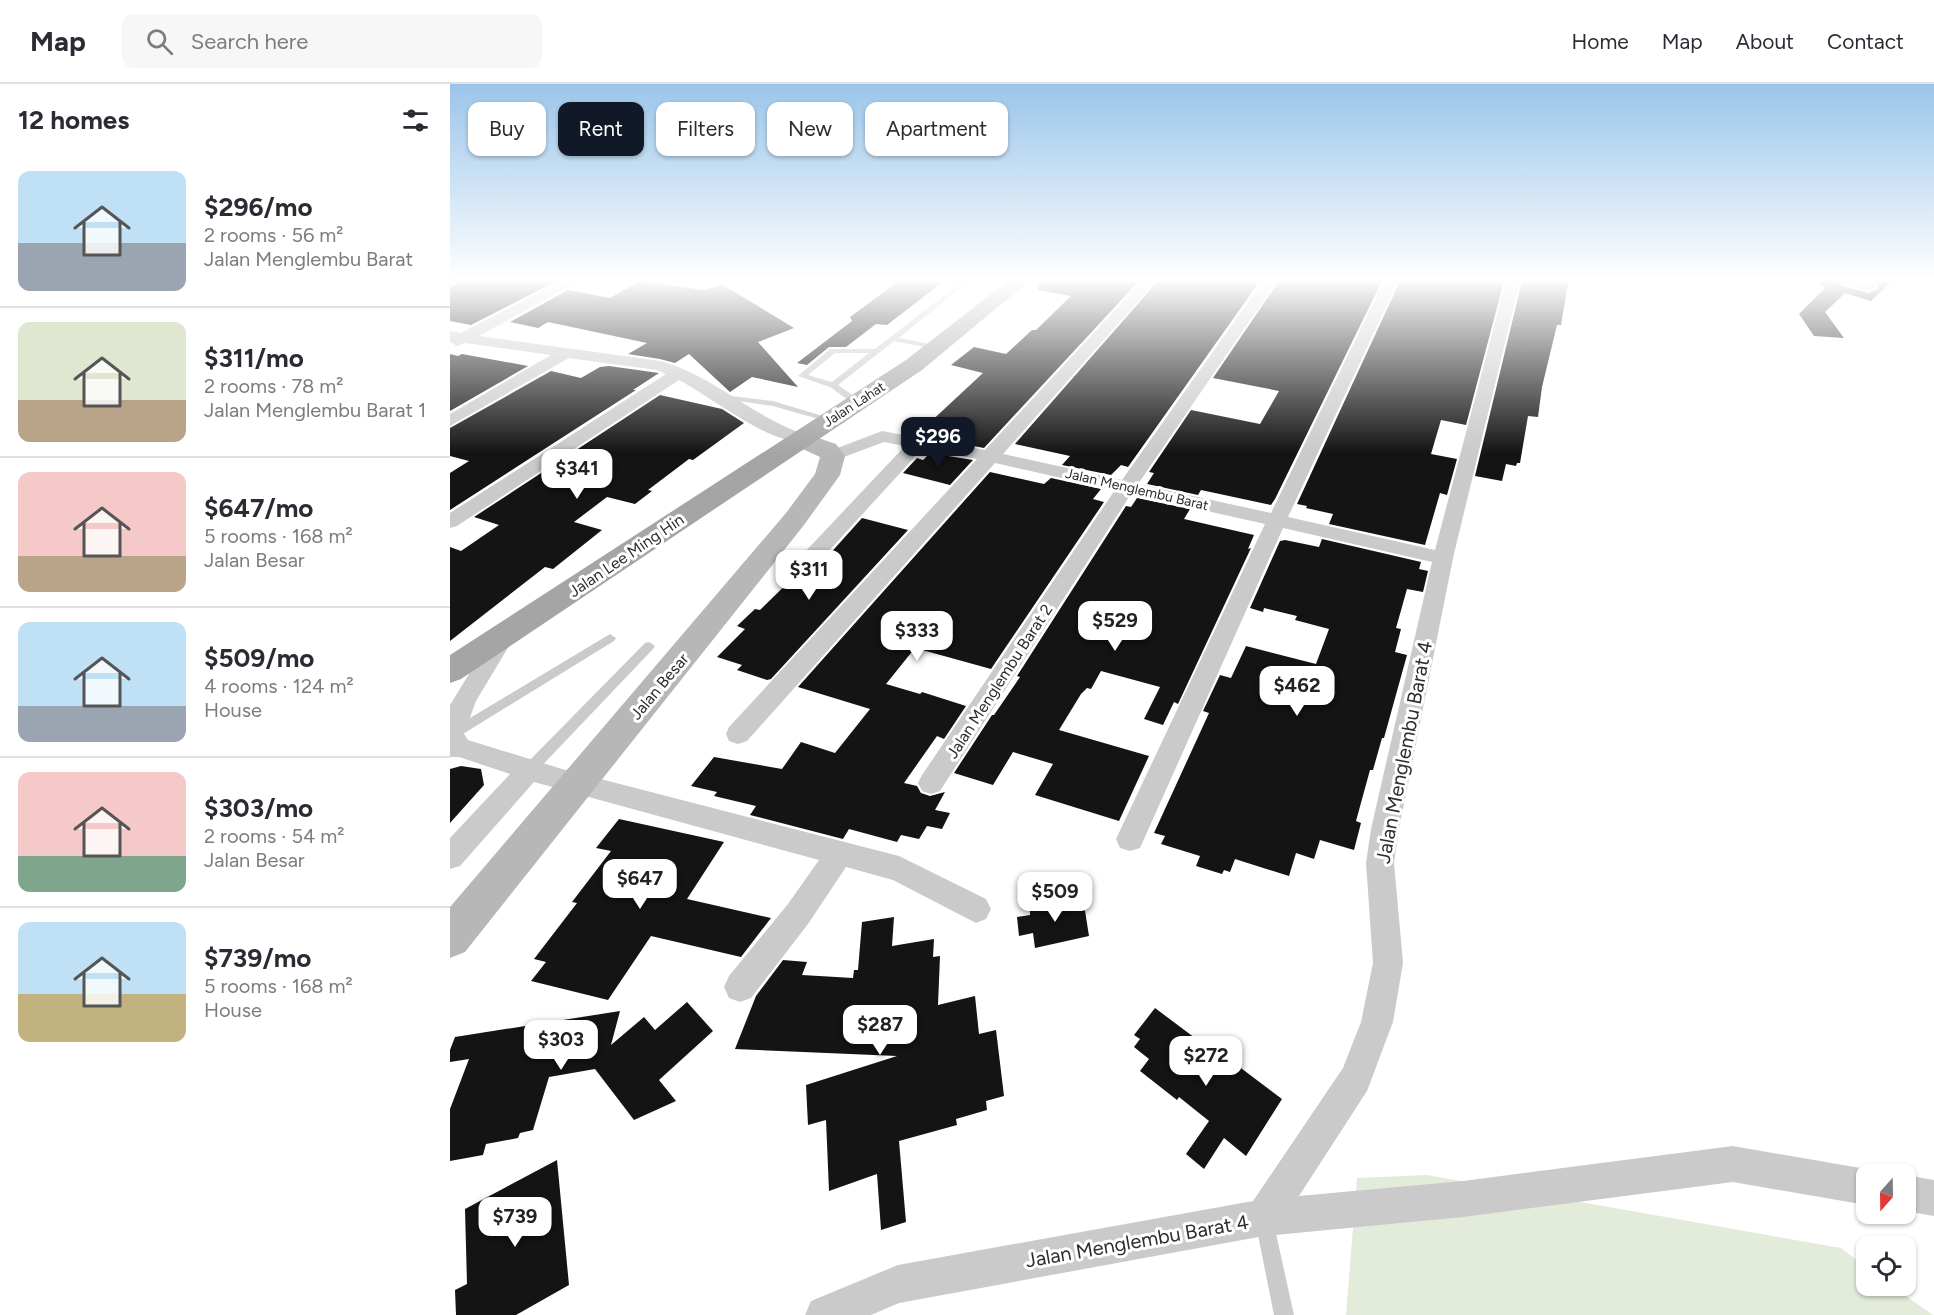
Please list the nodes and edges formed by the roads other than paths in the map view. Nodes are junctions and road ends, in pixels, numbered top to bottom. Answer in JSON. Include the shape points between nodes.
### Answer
{"nodes":[{"id":1,"x":939,"y":338,"type":"edge"},
{"id":2,"x":946,"y":338,"type":"edge"},
{"id":3,"x":1096,"y":338,"type":"edge"},
{"id":4,"x":1230,"y":338,"type":"edge"},
{"id":5,"x":1364,"y":338,"type":"edge"},
{"id":6,"x":1498,"y":338,"type":"edge"},
{"id":7,"x":894,"y":339,"type":"joint"},
{"id":8,"x":454,"y":340,"type":"edge"},
{"id":9,"x":932,"y":347,"type":"junction"},
{"id":10,"x":878,"y":351,"type":"junction"},
{"id":11,"x":567,"y":352,"type":"junction"},
{"id":12,"x":680,"y":372,"type":"junction"},
{"id":13,"x":716,"y":395,"type":"junction"},
{"id":14,"x":847,"y":396,"type":"junction"},
{"id":15,"x":773,"y":404,"type":"junction"},
{"id":16,"x":746,"y":414,"type":"junction"},
{"id":17,"x":822,"y":417,"type":"junction"},
{"id":18,"x":450,"y":421,"type":"edge"},
{"id":19,"x":795,"y":437,"type":"junction"},
{"id":20,"x":918,"y":442,"type":"junction"},
{"id":21,"x":833,"y":456,"type":"junction"},
{"id":22,"x":988,"y":456,"type":"junction"},
{"id":23,"x":1126,"y":487,"type":"junction"},
{"id":24,"x":1276,"y":520,"type":"junction"},
{"id":25,"x":450,"y":522,"type":"edge"},
{"id":26,"x":1443,"y":558,"type":"junction"},
{"id":27,"x":809,"y":560,"type":"dead end"},
{"id":28,"x":504,"y":636,"type":"junction"},
{"id":29,"x":610,"y":638,"type":"dead end"},
{"id":30,"x":649,"y":646,"type":"dead end"},
{"id":31,"x":450,"y":664,"type":"edge"},
{"id":32,"x":450,"y":670,"type":"edge"},
{"id":33,"x":738,"y":734,"type":"dead end"},
{"id":34,"x":453,"y":743,"type":"edge"},
{"id":35,"x":529,"y":770,"type":"junction"},
{"id":36,"x":579,"y":782,"type":"junction"},
{"id":37,"x":932,"y":783,"type":"dead end"},
{"id":38,"x":1130,"y":839,"type":"dead end"},
{"id":39,"x":841,"y":852,"type":"junction"},
{"id":40,"x":450,"y":856,"type":"edge"},
{"id":41,"x":976,"y":909,"type":"dead end"},
{"id":42,"x":450,"y":938,"type":"edge"},
{"id":43,"x":740,"y":987,"type":"dead end"},
{"id":44,"x":1856,"y":1185,"type":"edge"},
{"id":45,"x":1916,"y":1195,"type":"edge"},
{"id":46,"x":1934,"y":1198,"type":"edge"},
{"id":47,"x":1264,"y":1218,"type":"junction"},
{"id":48,"x":825,"y":1315,"type":"edge"},
{"id":49,"x":1284,"y":1315,"type":"edge"}],
"edges":[{"from":1,"to":9,"type":"main road","name":"Jalan Lahat"},
{"from":2,"to":9,"type":"main road","name":"Jalan Lahat"},
{"from":3,"to":22,"type":"street"},
{"from":4,"to":23,"type":"street","name":"Jalan Menglembu Barat 2"},
{"from":5,"to":24,"type":"street"},
{"from":6,"to":26,"type":"street","name":"Jalan Menglembu Barat 4"},
{"from":7,"to":9,"type":"lane"},
{"from":7,"to":10,"type":"lane"},
{"from":8,"to":11,"type":"street"},
{"from":9,"to":14,"type":"main road","name":"Jalan Lahat"},
{"from":10,"to":14,"type":"lane"},
{"from":10,"to":14,"type":"lane","via":[[833,351],[802,376]]},
{"from":11,"to":12,"type":"street"},
{"from":11,"to":18,"type":"street"},
{"from":12,"to":13,"type":"street"},
{"from":12,"to":25,"type":"street"},
{"from":13,"to":15,"type":"lane"},
{"from":13,"to":16,"type":"street"},
{"from":14,"to":17,"type":"main road","name":"Jalan Lahat"},
{"from":14,"to":19,"type":"main road","name":"Jalan Lahat"},
{"from":15,"to":16,"type":"lane"},
{"from":15,"to":17,"type":"lane"},
{"from":16,"to":19,"type":"street"},
{"from":17,"to":19,"type":"main road","name":"Jalan Lahat"},
{"from":19,"to":21,"type":"main road","via":[[827,449]]},
{"from":19,"to":28,"type":"main road","name":"Jalan Lee Ming Hin"},
{"from":19,"to":31,"type":"main road","name":"Jalan Lee Ming Hin"},
{"from":20,"to":21,"type":"street","name":"Jalan Menglembu Barat","via":[[882,436]]},
{"from":20,"to":22,"type":"street","name":"Jalan Menglembu Barat"},
{"from":20,"to":27,"type":"street"},
{"from":21,"to":36,"type":"main road","name":"Jalan Besar","via":[[826,475],[795,519]]},
{"from":22,"to":23,"type":"street","name":"Jalan Menglembu Barat"},
{"from":22,"to":33,"type":"street"},
{"from":23,"to":24,"type":"street","name":"Jalan Menglembu Barat"},
{"from":23,"to":37,"type":"street","name":"Jalan Menglembu Barat 2"},
{"from":24,"to":26,"type":"street","name":"Jalan Menglembu Barat"},
{"from":24,"to":38,"type":"street"},
{"from":26,"to":47,"type":"street","name":"Jalan Menglembu Barat 4","via":[[1380,863],[1388,963],[1377,1022],[1355,1079]]},
{"from":28,"to":32,"type":"main road","name":"Jalan Lee Ming Hin"},
{"from":28,"to":34,"type":"street","via":[[459,704],[450,726]]},
{"from":29,"to":34,"type":"lane"},
{"from":30,"to":35,"type":"lane"},
{"from":34,"to":35,"type":"street"},
{"from":35,"to":36,"type":"street"},
{"from":35,"to":40,"type":"street"},
{"from":36,"to":39,"type":"street"},
{"from":36,"to":42,"type":"main road","name":"Jalan Besar"},
{"from":39,"to":41,"type":"street","via":[[898,869]]},
{"from":39,"to":43,"type":"street"},
{"from":44,"to":47,"type":"street","via":[[1733,1164],[1463,1199]]},
{"from":45,"to":46,"type":"street"},
{"from":47,"to":48,"type":"street","name":"Jalan Menglembu Barat 4","via":[[898,1284]]},
{"from":47,"to":49,"type":"lane"}]}
